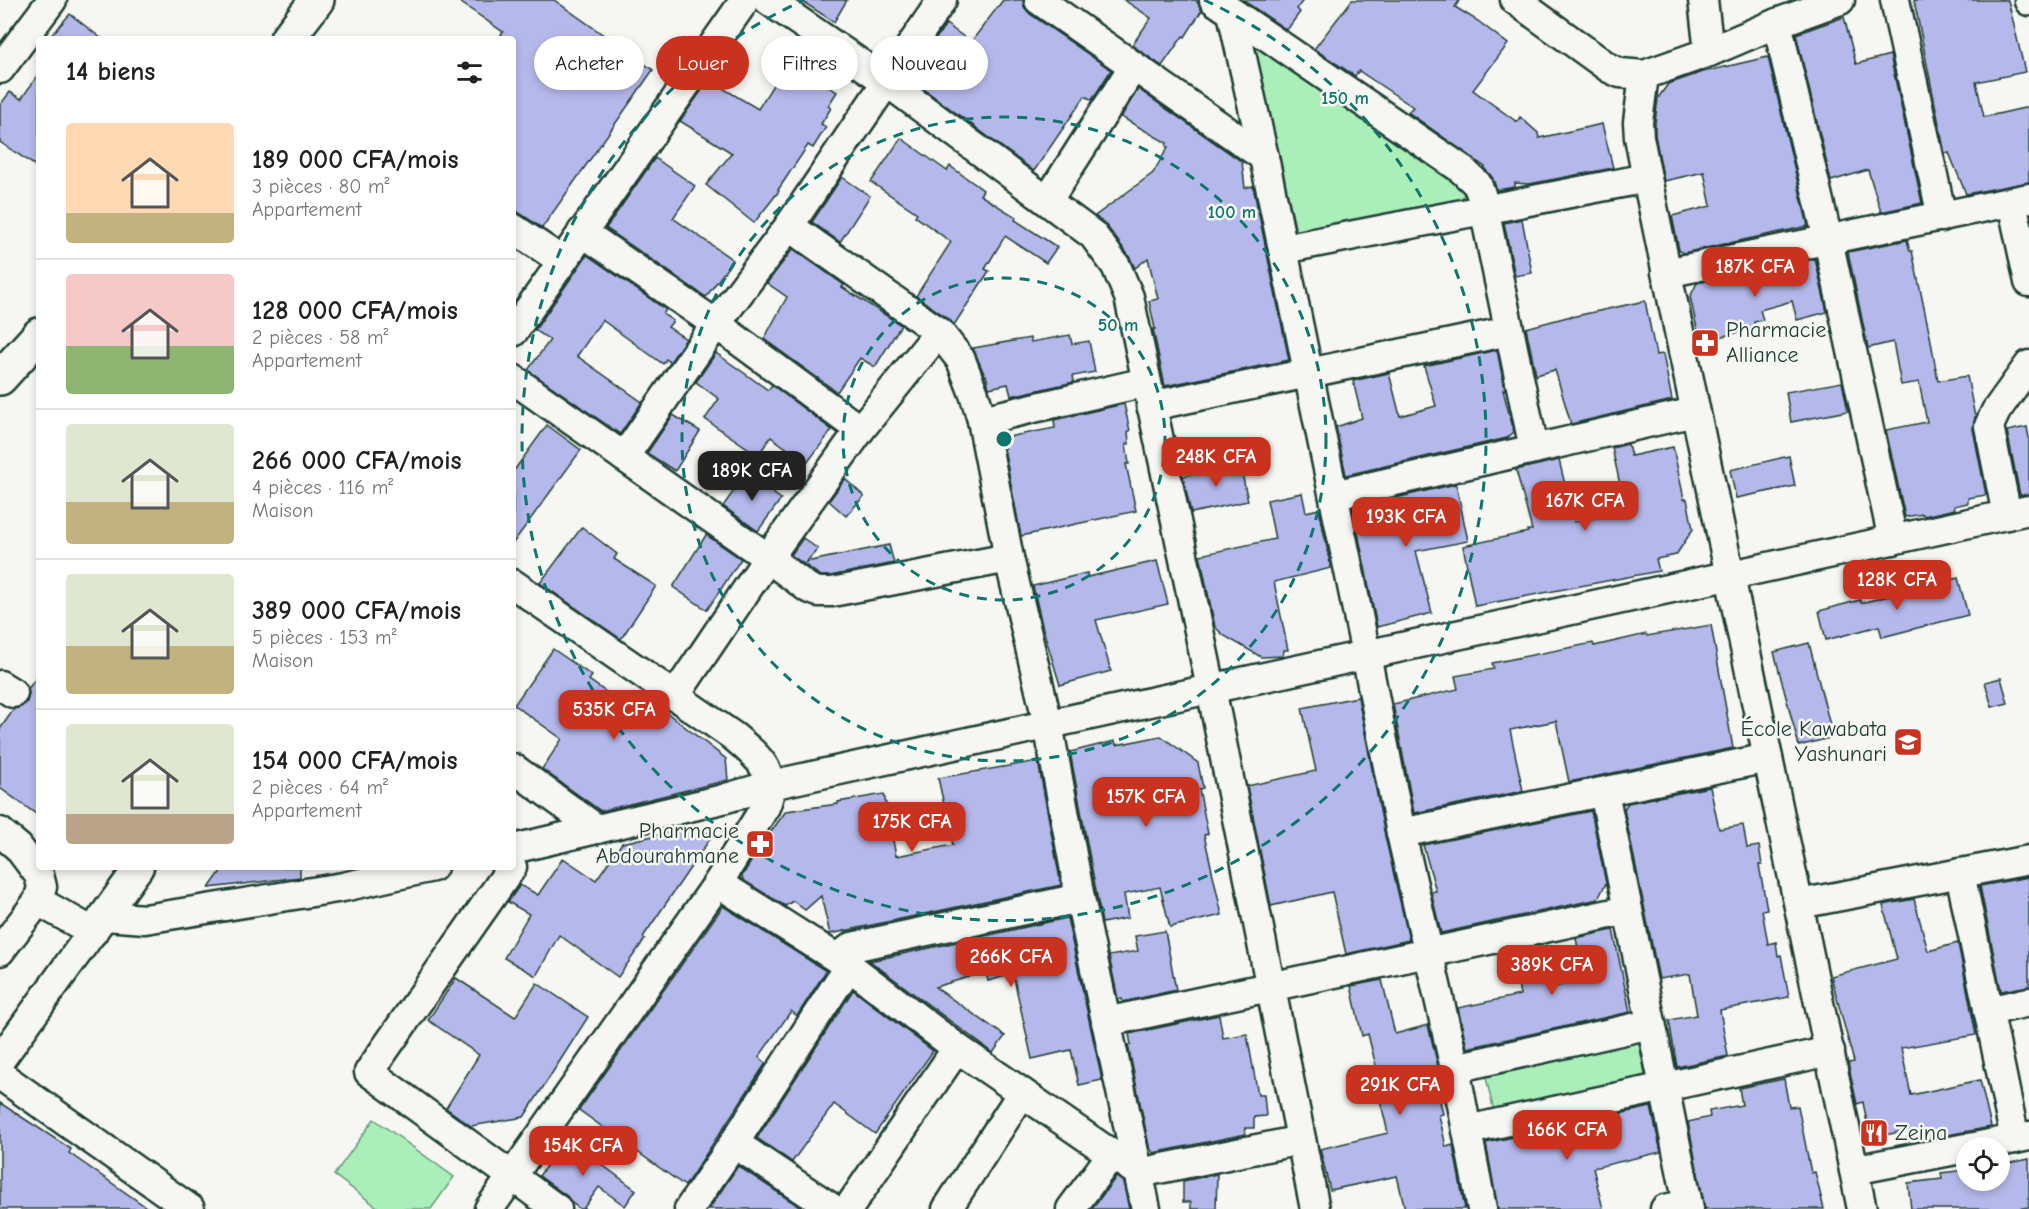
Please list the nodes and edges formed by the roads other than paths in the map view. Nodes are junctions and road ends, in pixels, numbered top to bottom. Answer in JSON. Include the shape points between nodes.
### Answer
{"nodes":[{"id":1,"x":52,"y":0,"type":"edge"},
{"id":2,"x":317,"y":0,"type":"edge"},
{"id":3,"x":745,"y":0,"type":"edge"},
{"id":4,"x":768,"y":0,"type":"edge"},
{"id":5,"x":942,"y":0,"type":"edge"},
{"id":6,"x":1039,"y":0,"type":"edge"},
{"id":7,"x":1703,"y":0,"type":"edge"},
{"id":8,"x":1895,"y":0,"type":"edge"},
{"id":9,"x":1517,"y":1,"type":"edge"},
{"id":10,"x":1830,"y":2,"type":"edge"},
{"id":11,"x":1221,"y":4,"type":"edge"},
{"id":12,"x":1777,"y":23,"type":"junction"},
{"id":13,"x":289,"y":36,"type":"edge"},
{"id":14,"x":918,"y":36,"type":"edge"},
{"id":15,"x":1709,"y":51,"type":"junction"},
{"id":16,"x":1133,"y":67,"type":"junction"},
{"id":17,"x":0,"y":69,"type":"edge"},
{"id":18,"x":870,"y":70,"type":"edge"},
{"id":19,"x":1644,"y":75,"type":"junction"},
{"id":20,"x":882,"y":90,"type":"edge"},
{"id":21,"x":898,"y":90,"type":"edge"},
{"id":22,"x":1264,"y":157,"type":"junction"},
{"id":23,"x":1647,"y":178,"type":"junction"},
{"id":24,"x":1048,"y":200,"type":"junction"},
{"id":25,"x":2021,"y":200,"type":"edge"},
{"id":26,"x":1483,"y":209,"type":"junction"},
{"id":27,"x":1942,"y":217,"type":"junction"},
{"id":28,"x":789,"y":226,"type":"junction"},
{"id":29,"x":516,"y":230,"type":"edge"},
{"id":30,"x":582,"y":232,"type":"junction"},
{"id":31,"x":1828,"y":240,"type":"junction"},
{"id":32,"x":1283,"y":249,"type":"junction"},
{"id":33,"x":561,"y":261,"type":"junction"},
{"id":34,"x":1666,"y":273,"type":"junction"},
{"id":35,"x":2029,"y":282,"type":"edge"},
{"id":36,"x":716,"y":324,"type":"junction"},
{"id":37,"x":516,"y":328,"type":"edge"},
{"id":38,"x":1509,"y":331,"type":"junction"},
{"id":39,"x":939,"y":332,"type":"junction"},
{"id":40,"x":36,"y":338,"type":"edge"},
{"id":41,"x":2029,"y":365,"type":"edge"},
{"id":42,"x":1308,"y":373,"type":"junction"},
{"id":43,"x":0,"y":378,"type":"edge"},
{"id":44,"x":516,"y":381,"type":"edge"},
{"id":45,"x":1149,"y":394,"type":"junction"},
{"id":46,"x":1695,"y":412,"type":"junction"},
{"id":47,"x":982,"y":420,"type":"junction"},
{"id":48,"x":860,"y":430,"type":"junction"},
{"id":49,"x":1534,"y":449,"type":"junction"},
{"id":50,"x":624,"y":457,"type":"junction"},
{"id":51,"x":1334,"y":495,"type":"junction"},
{"id":52,"x":2018,"y":512,"type":"edge"},
{"id":53,"x":1893,"y":540,"type":"junction"},
{"id":54,"x":768,"y":558,"type":"junction"},
{"id":55,"x":1009,"y":558,"type":"junction"},
{"id":56,"x":1729,"y":575,"type":"junction"},
{"id":57,"x":516,"y":586,"type":"edge"},
{"id":58,"x":1366,"y":654,"type":"junction"},
{"id":59,"x":1211,"y":688,"type":"junction"},
{"id":60,"x":675,"y":696,"type":"junction"},
{"id":61,"x":1048,"y":724,"type":"junction"},
{"id":62,"x":1768,"y":758,"type":"junction"},
{"id":63,"x":516,"y":770,"type":"edge"},
{"id":64,"x":771,"y":785,"type":"junction"},
{"id":65,"x":1604,"y":792,"type":"junction"},
{"id":66,"x":597,"y":829,"type":"junction"},
{"id":67,"x":0,"y":832,"type":"edge"},
{"id":68,"x":1401,"y":833,"type":"junction"},
{"id":69,"x":516,"y":853,"type":"edge"},
{"id":70,"x":2029,"y":860,"type":"edge"},
{"id":71,"x":137,"y":870,"type":"edge"},
{"id":72,"x":408,"y":870,"type":"edge"},
{"id":73,"x":504,"y":870,"type":"edge"},
{"id":74,"x":1960,"y":873,"type":"junction"},
{"id":75,"x":349,"y":877,"type":"edge"},
{"id":76,"x":718,"y":882,"type":"junction"},
{"id":77,"x":1080,"y":898,"type":"junction"},
{"id":78,"x":38,"y":901,"type":"junction"},
{"id":79,"x":1799,"y":904,"type":"junction"},
{"id":80,"x":1628,"y":910,"type":"junction"},
{"id":81,"x":99,"y":924,"type":"junction"},
{"id":82,"x":0,"y":951,"type":"edge"},
{"id":83,"x":1430,"y":953,"type":"junction"},
{"id":84,"x":843,"y":962,"type":"junction"},
{"id":85,"x":1270,"y":987,"type":"junction"},
{"id":86,"x":2029,"y":1002,"type":"edge"},
{"id":87,"x":1988,"y":1011,"type":"junction"},
{"id":88,"x":1106,"y":1022,"type":"junction"},
{"id":89,"x":1651,"y":1024,"type":"junction"},
{"id":90,"x":957,"y":1048,"type":"junction"},
{"id":91,"x":1830,"y":1051,"type":"junction"},
{"id":92,"x":0,"y":1060,"type":"edge"},
{"id":93,"x":1455,"y":1068,"type":"junction"},
{"id":94,"x":0,"y":1075,"type":"edge"},
{"id":95,"x":1664,"y":1087,"type":"junction"},
{"id":96,"x":1022,"y":1093,"type":"junction"},
{"id":97,"x":1467,"y":1130,"type":"junction"},
{"id":98,"x":2022,"y":1138,"type":"edge"},
{"id":99,"x":1301,"y":1140,"type":"junction"},
{"id":100,"x":734,"y":1143,"type":"junction"},
{"id":101,"x":1956,"y":1150,"type":"edge"},
{"id":102,"x":1112,"y":1154,"type":"junction"},
{"id":103,"x":1854,"y":1170,"type":"junction"},
{"id":104,"x":1139,"y":1173,"type":"junction"},
{"id":105,"x":512,"y":1177,"type":"junction"},
{"id":106,"x":1681,"y":1207,"type":"edge"},
{"id":107,"x":190,"y":1209,"type":"edge"},
{"id":108,"x":489,"y":1209,"type":"edge"},
{"id":109,"x":557,"y":1209,"type":"edge"},
{"id":110,"x":689,"y":1209,"type":"edge"},
{"id":111,"x":833,"y":1209,"type":"edge"},
{"id":112,"x":848,"y":1209,"type":"edge"},
{"id":113,"x":947,"y":1209,"type":"edge"},
{"id":114,"x":1071,"y":1209,"type":"edge"},
{"id":115,"x":1146,"y":1209,"type":"edge"},
{"id":116,"x":1315,"y":1209,"type":"edge"},
{"id":117,"x":1482,"y":1209,"type":"edge"},
{"id":118,"x":1862,"y":1209,"type":"edge"}],
"edges":[{"from":1,"to":17,"type":"street"},
{"from":2,"to":13,"type":"main road"},
{"from":3,"to":30,"type":"street"},
{"from":4,"to":18,"type":"street"},
{"from":5,"to":14,"type":"street"},
{"from":6,"to":16,"type":"street"},
{"from":7,"to":15,"type":"street"},
{"from":8,"to":27,"type":"street"},
{"from":9,"to":19,"type":"street","via":[[1609,68]]},
{"from":10,"to":12,"type":"street"},
{"from":11,"to":22,"type":"street"},
{"from":11,"to":26,"type":"street","via":[[1461,168],[1477,184]]},
{"from":12,"to":15,"type":"street"},
{"from":12,"to":31,"type":"street"},
{"from":15,"to":19,"type":"street"},
{"from":16,"to":22,"type":"street"},
{"from":16,"to":24,"type":"street"},
{"from":19,"to":23,"type":"street","via":[[1638,122]]},
{"from":20,"to":28,"type":"street"},
{"from":21,"to":24,"type":"street"},
{"from":22,"to":32,"type":"street"},
{"from":23,"to":26,"type":"street"},
{"from":23,"to":34,"type":"street"},
{"from":24,"to":45,"type":"street","via":[[1093,235],[1116,266],[1129,297]]},
{"from":25,"to":27,"type":"street"},
{"from":25,"to":35,"type":"street"},
{"from":26,"to":32,"type":"street"},
{"from":26,"to":38,"type":"street"},
{"from":27,"to":31,"type":"street"},
{"from":28,"to":36,"type":"street"},
{"from":28,"to":39,"type":"street"},
{"from":29,"to":33,"type":"street"},
{"from":30,"to":33,"type":"street"},
{"from":30,"to":36,"type":"street"},
{"from":31,"to":34,"type":"street"},
{"from":31,"to":53,"type":"street"},
{"from":32,"to":42,"type":"street"},
{"from":33,"to":37,"type":"street"},
{"from":34,"to":46,"type":"street"},
{"from":36,"to":48,"type":"street"},
{"from":36,"to":50,"type":"street"},
{"from":38,"to":42,"type":"street"},
{"from":38,"to":49,"type":"street"},
{"from":39,"to":47,"type":"street","via":[[961,360]]},
{"from":39,"to":48,"type":"street"},
{"from":40,"to":43,"type":"main road"},
{"from":41,"to":52,"type":"street","via":[[1989,426]]},
{"from":42,"to":45,"type":"street"},
{"from":42,"to":51,"type":"street"},
{"from":44,"to":50,"type":"street"},
{"from":45,"to":47,"type":"street"},
{"from":45,"to":59,"type":"street"},
{"from":46,"to":49,"type":"street"},
{"from":46,"to":56,"type":"street"},
{"from":47,"to":55,"type":"street"},
{"from":48,"to":54,"type":"street"},
{"from":49,"to":51,"type":"street"},
{"from":50,"to":54,"type":"street"},
{"from":51,"to":58,"type":"street"},
{"from":52,"to":53,"type":"street"},
{"from":53,"to":56,"type":"street"},
{"from":54,"to":55,"type":"street","via":[[808,588],[832,592]]},
{"from":54,"to":60,"type":"street"},
{"from":55,"to":61,"type":"street"},
{"from":56,"to":58,"type":"street"},
{"from":56,"to":62,"type":"street"},
{"from":57,"to":60,"type":"street"},
{"from":58,"to":59,"type":"street"},
{"from":58,"to":68,"type":"street"},
{"from":59,"to":61,"type":"street"},
{"from":59,"to":85,"type":"street"},
{"from":60,"to":64,"type":"street","via":[[755,755]]},
{"from":61,"to":64,"type":"street"},
{"from":61,"to":77,"type":"street"},
{"from":62,"to":65,"type":"street"},
{"from":62,"to":79,"type":"street"},
{"from":63,"to":66,"type":"street"},
{"from":64,"to":66,"type":"street"},
{"from":64,"to":76,"type":"street","via":[[765,807]]},
{"from":65,"to":68,"type":"street"},
{"from":65,"to":80,"type":"street"},
{"from":66,"to":69,"type":"street"},
{"from":67,"to":78,"type":"street","via":[[18,847],[39,875],[42,887]]},
{"from":68,"to":83,"type":"street"},
{"from":70,"to":74,"type":"street"},
{"from":71,"to":81,"type":"street"},
{"from":72,"to":75,"type":"street"},
{"from":73,"to":105,"type":"street","via":[[369,1072]]},
{"from":74,"to":79,"type":"street"},
{"from":74,"to":87,"type":"street"},
{"from":75,"to":81,"type":"street","via":[[146,920]]},
{"from":76,"to":84,"type":"street"},
{"from":76,"to":105,"type":"street"},
{"from":77,"to":84,"type":"street","via":[[852,947]]},
{"from":77,"to":88,"type":"street"},
{"from":78,"to":81,"type":"street"},
{"from":78,"to":82,"type":"street"},
{"from":79,"to":91,"type":"street"},
{"from":80,"to":83,"type":"street"},
{"from":80,"to":89,"type":"street"},
{"from":81,"to":92,"type":"street"},
{"from":83,"to":85,"type":"street"},
{"from":83,"to":93,"type":"street"},
{"from":84,"to":90,"type":"street"},
{"from":84,"to":100,"type":"street"},
{"from":85,"to":88,"type":"street"},
{"from":85,"to":99,"type":"street"},
{"from":86,"to":87,"type":"street"},
{"from":87,"to":98,"type":"street"},
{"from":88,"to":104,"type":"street"},
{"from":89,"to":93,"type":"street"},
{"from":89,"to":95,"type":"street"},
{"from":90,"to":96,"type":"street"},
{"from":90,"to":112,"type":"street"},
{"from":91,"to":95,"type":"street"},
{"from":91,"to":103,"type":"street"},
{"from":93,"to":97,"type":"street"},
{"from":94,"to":107,"type":"street"},
{"from":95,"to":97,"type":"street"},
{"from":95,"to":106,"type":"street"},
{"from":96,"to":102,"type":"street"},
{"from":96,"to":113,"type":"street"},
{"from":97,"to":117,"type":"street"},
{"from":99,"to":104,"type":"street"},
{"from":99,"to":116,"type":"street"},
{"from":100,"to":110,"type":"street"},
{"from":100,"to":111,"type":"street"},
{"from":101,"to":103,"type":"street"},
{"from":102,"to":104,"type":"street"},
{"from":102,"to":114,"type":"street"},
{"from":103,"to":118,"type":"street"},
{"from":104,"to":115,"type":"street"},
{"from":105,"to":108,"type":"street"},
{"from":105,"to":109,"type":"street"}]}
